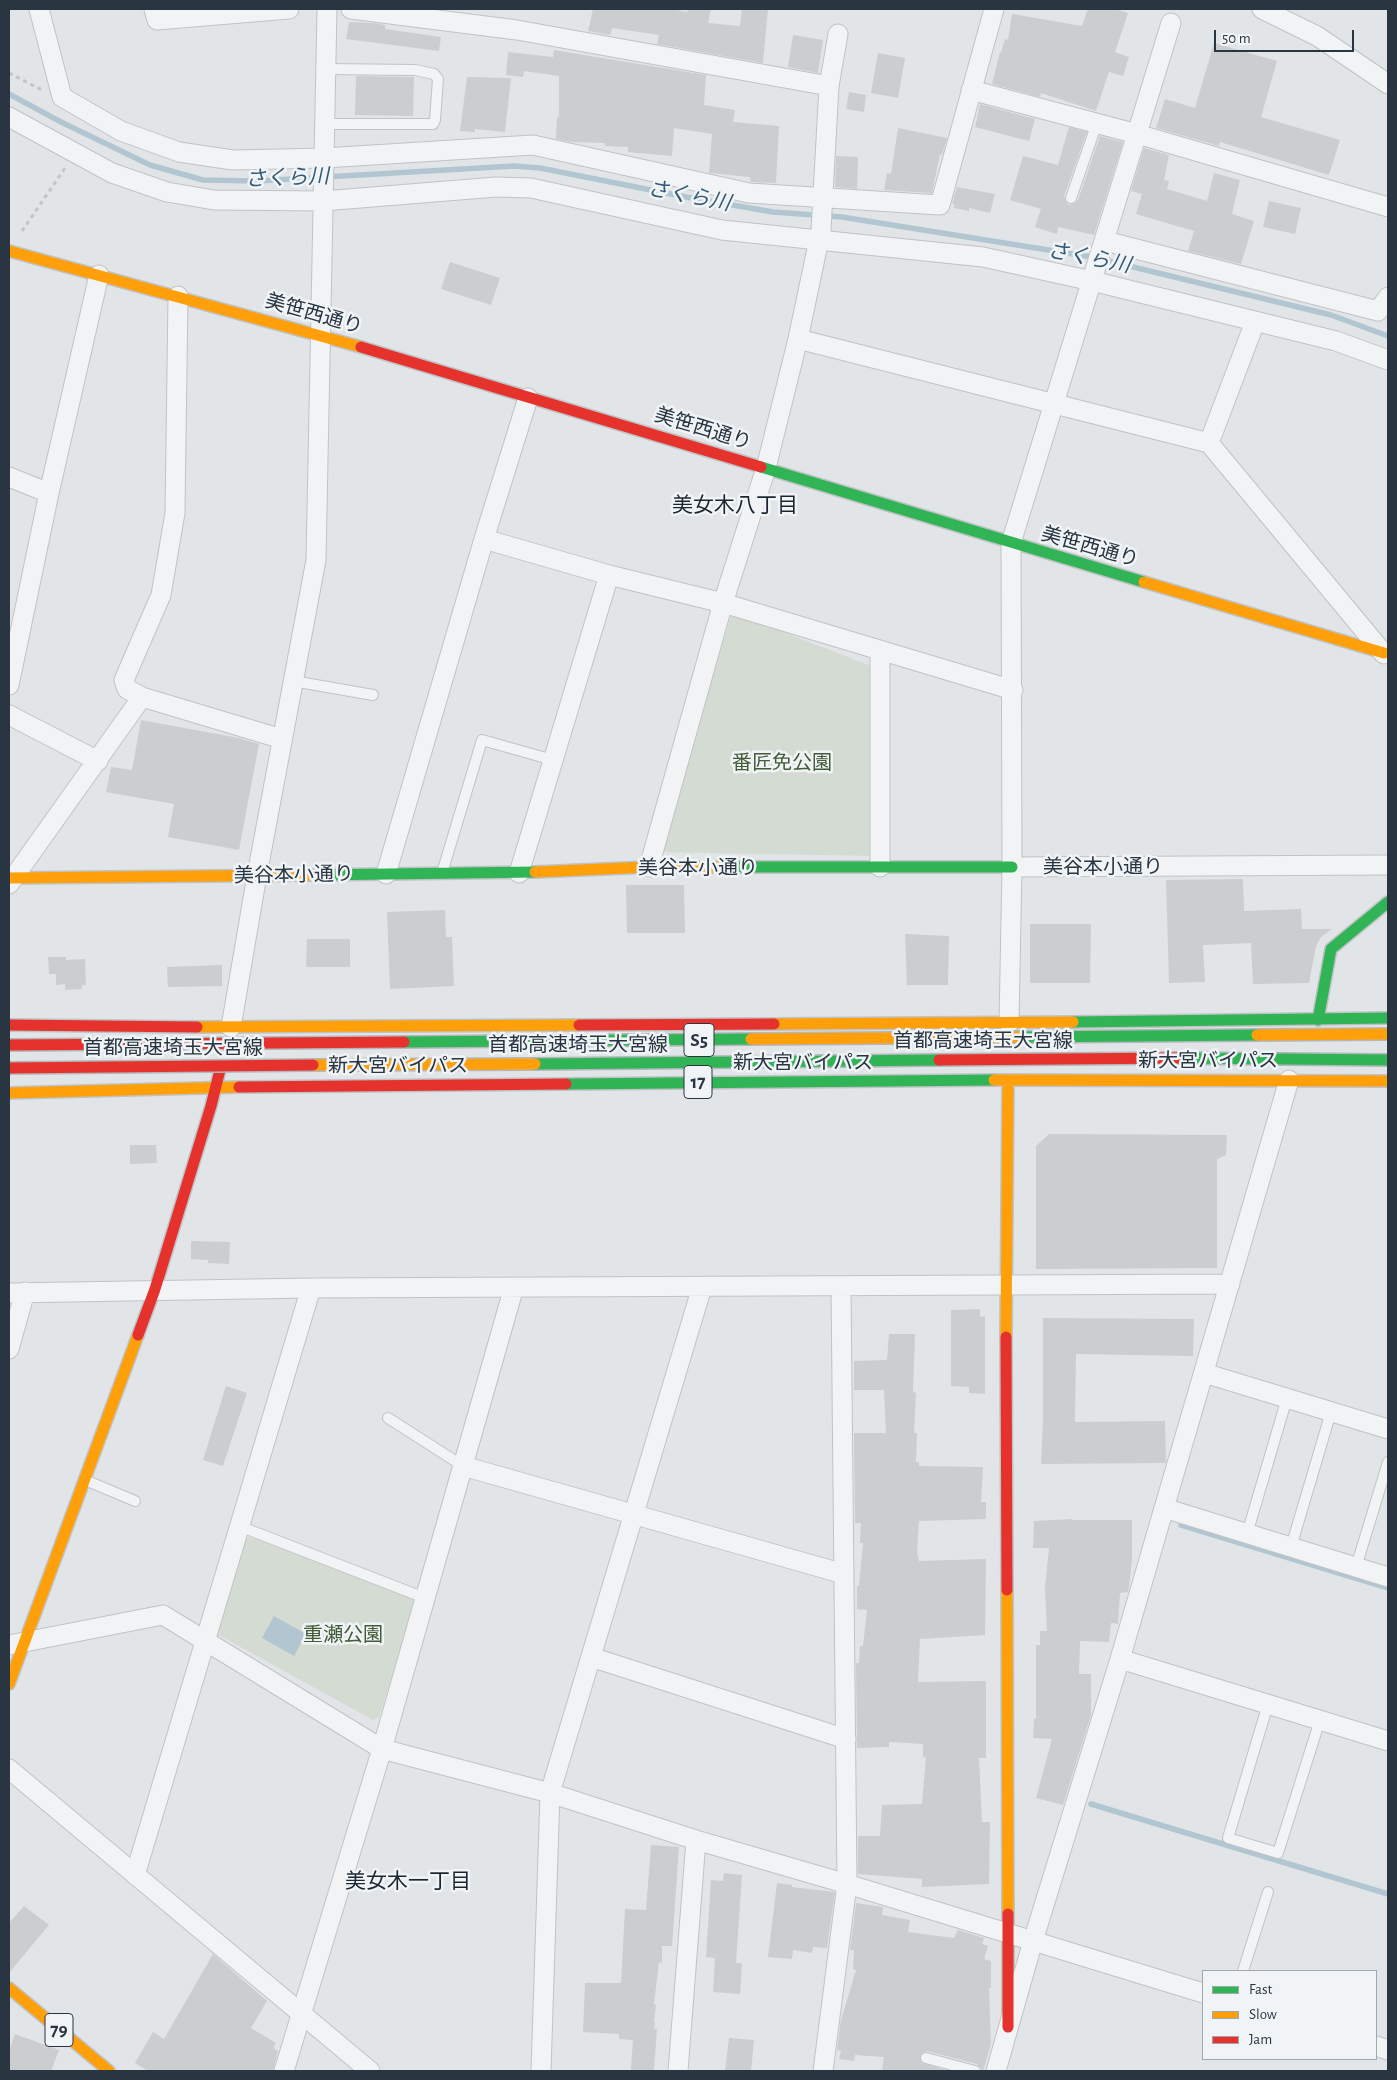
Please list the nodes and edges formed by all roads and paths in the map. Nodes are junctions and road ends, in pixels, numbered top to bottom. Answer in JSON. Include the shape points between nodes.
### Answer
{"nodes":[{"id":1,"x":39,"y":9,"type":"edge"},
{"id":2,"x":154,"y":9,"type":"edge"},
{"id":3,"x":289,"y":9,"type":"edge"},
{"id":4,"x":327,"y":9,"type":"edge"},
{"id":5,"x":351,"y":9,"type":"edge"},
{"id":6,"x":994,"y":9,"type":"edge"},
{"id":7,"x":1262,"y":9,"type":"edge"},
{"id":8,"x":1171,"y":23,"type":"dead end"},
{"id":9,"x":838,"y":34,"type":"dead end"},
{"id":10,"x":326,"y":69,"type":"junction"},
{"id":11,"x":9,"y":72,"type":"edge"},
{"id":12,"x":1388,"y":84,"type":"edge"},
{"id":13,"x":829,"y":86,"type":"junction"},
{"id":14,"x":971,"y":90,"type":"junction"},
{"id":15,"x":62,"y":97,"type":"junction"},
{"id":16,"x":9,"y":116,"type":"edge"},
{"id":17,"x":1097,"y":123,"type":"junction"},
{"id":18,"x":324,"y":124,"type":"junction"},
{"id":19,"x":1137,"y":134,"type":"junction"},
{"id":20,"x":75,"y":154,"type":"junction"},
{"id":21,"x":324,"y":160,"type":"junction"},
{"id":22,"x":323,"y":194,"type":"junction"},
{"id":23,"x":1070,"y":198,"type":"dead end"},
{"id":24,"x":823,"y":200,"type":"junction"},
{"id":25,"x":1388,"y":207,"type":"edge"},
{"id":26,"x":20,"y":234,"type":"dead end"},
{"id":27,"x":820,"y":235,"type":"junction"},
{"id":28,"x":1104,"y":244,"type":"junction"},
{"id":29,"x":9,"y":251,"type":"edge"},
{"id":30,"x":99,"y":275,"type":"junction"},
{"id":31,"x":1094,"y":276,"type":"junction"},
{"id":32,"x":178,"y":296,"type":"junction"},
{"id":33,"x":1388,"y":297,"type":"edge"},
{"id":34,"x":1255,"y":322,"type":"junction"},
{"id":35,"x":321,"y":335,"type":"junction"},
{"id":36,"x":798,"y":339,"type":"junction"},
{"id":37,"x":1388,"y":360,"type":"edge"},
{"id":38,"x":528,"y":398,"type":"junction"},
{"id":39,"x":1055,"y":404,"type":"junction"},
{"id":40,"x":1210,"y":444,"type":"junction"},
{"id":41,"x":766,"y":468,"type":"junction"},
{"id":42,"x":9,"y":477,"type":"edge"},
{"id":43,"x":49,"y":493,"type":"junction"},
{"id":44,"x":484,"y":539,"type":"junction"},
{"id":45,"x":1011,"y":544,"type":"junction"},
{"id":46,"x":609,"y":575,"type":"junction"},
{"id":47,"x":723,"y":602,"type":"junction"},
{"id":48,"x":880,"y":650,"type":"junction"},
{"id":49,"x":1386,"y":656,"type":"edge"},
{"id":50,"x":293,"y":681,"type":"junction"},
{"id":51,"x":9,"y":685,"type":"edge"},
{"id":52,"x":1013,"y":690,"type":"junction"},
{"id":53,"x":373,"y":695,"type":"dead end"},
{"id":54,"x":142,"y":697,"type":"junction"},
{"id":55,"x":9,"y":715,"type":"edge"},
{"id":56,"x":282,"y":739,"type":"junction"},
{"id":57,"x":553,"y":760,"type":"junction"},
{"id":58,"x":98,"y":761,"type":"junction"},
{"id":59,"x":1388,"y":865,"type":"edge"},
{"id":60,"x":880,"y":867,"type":"junction"},
{"id":61,"x":1012,"y":867,"type":"junction"},
{"id":62,"x":648,"y":868,"type":"junction"},
{"id":63,"x":519,"y":873,"type":"junction"},
{"id":64,"x":386,"y":874,"type":"junction"},
{"id":65,"x":442,"y":874,"type":"junction"},
{"id":66,"x":257,"y":875,"type":"junction"},
{"id":67,"x":10,"y":880,"type":"edge"},
{"id":68,"x":1388,"y":902,"type":"edge"},
{"id":69,"x":1388,"y":1018,"type":"edge"},
{"id":70,"x":1318,"y":1020,"type":"junction"},
{"id":71,"x":1008,"y":1023,"type":"junction"},
{"id":72,"x":9,"y":1025,"type":"edge"},
{"id":73,"x":231,"y":1027,"type":"junction"},
{"id":74,"x":1388,"y":1034,"type":"edge"},
{"id":75,"x":9,"y":1045,"type":"edge"},
{"id":76,"x":1388,"y":1060,"type":"edge"},
{"id":77,"x":9,"y":1068,"type":"edge"},
{"id":78,"x":1008,"y":1080,"type":"junction"},
{"id":79,"x":1289,"y":1080,"type":"junction"},
{"id":80,"x":1388,"y":1081,"type":"edge"},
{"id":81,"x":216,"y":1086,"type":"junction"},
{"id":82,"x":9,"y":1092,"type":"edge"},
{"id":83,"x":1230,"y":1284,"type":"junction"},
{"id":84,"x":1006,"y":1285,"type":"junction"},
{"id":85,"x":702,"y":1286,"type":"junction"},
{"id":86,"x":840,"y":1286,"type":"junction"},
{"id":87,"x":514,"y":1287,"type":"junction"},
{"id":88,"x":311,"y":1288,"type":"junction"},
{"id":89,"x":155,"y":1289,"type":"junction"},
{"id":90,"x":17,"y":1292,"type":"edge"},
{"id":91,"x":9,"y":1349,"type":"edge"},
{"id":92,"x":1204,"y":1372,"type":"junction"},
{"id":93,"x":1287,"y":1398,"type":"junction"},
{"id":94,"x":1331,"y":1412,"type":"junction"},
{"id":95,"x":388,"y":1418,"type":"dead end"},
{"id":96,"x":1388,"y":1429,"type":"edge"},
{"id":97,"x":1388,"y":1462,"type":"edge"},
{"id":98,"x":463,"y":1466,"type":"junction"},
{"id":99,"x":84,"y":1480,"type":"junction"},
{"id":100,"x":135,"y":1501,"type":"dead end"},
{"id":101,"x":1164,"y":1508,"type":"junction"},
{"id":102,"x":634,"y":1513,"type":"junction"},
{"id":103,"x":239,"y":1526,"type":"junction"},
{"id":104,"x":1247,"y":1534,"type":"junction"},
{"id":105,"x":1290,"y":1547,"type":"junction"},
{"id":106,"x":1356,"y":1567,"type":"junction"},
{"id":107,"x":844,"y":1574,"type":"junction"},
{"id":108,"x":1388,"y":1577,"type":"edge"},
{"id":109,"x":425,"y":1598,"type":"junction"},
{"id":110,"x":205,"y":1641,"type":"junction"},
{"id":111,"x":16,"y":1644,"type":"edge"},
{"id":112,"x":591,"y":1657,"type":"junction"},
{"id":113,"x":1120,"y":1659,"type":"junction"},
{"id":114,"x":9,"y":1684,"type":"edge"},
{"id":115,"x":1268,"y":1704,"type":"junction"},
{"id":116,"x":1320,"y":1720,"type":"junction"},
{"id":117,"x":846,"y":1739,"type":"junction"},
{"id":118,"x":1388,"y":1741,"type":"edge"},
{"id":119,"x":382,"y":1749,"type":"junction"},
{"id":120,"x":9,"y":1769,"type":"edge"},
{"id":121,"x":550,"y":1793,"type":"junction"},
{"id":122,"x":696,"y":1840,"type":"junction"},
{"id":123,"x":134,"y":1875,"type":"junction"},
{"id":124,"x":847,"y":1884,"type":"junction"},
{"id":125,"x":1268,"y":1892,"type":"dead end"},
{"id":126,"x":1008,"y":1933,"type":"junction"},
{"id":127,"x":1033,"y":1941,"type":"junction"},
{"id":128,"x":1243,"y":1970,"type":"edge"},
{"id":129,"x":9,"y":1988,"type":"edge"},
{"id":130,"x":1202,"y":1993,"type":"edge"},
{"id":131,"x":301,"y":2014,"type":"junction"},
{"id":132,"x":1008,"y":2027,"type":"junction"},
{"id":133,"x":926,"y":2058,"type":"dead end"},
{"id":134,"x":109,"y":2071,"type":"edge"},
{"id":135,"x":284,"y":2071,"type":"edge"},
{"id":136,"x":370,"y":2071,"type":"edge"},
{"id":137,"x":541,"y":2071,"type":"edge"},
{"id":138,"x":678,"y":2071,"type":"edge"},
{"id":139,"x":823,"y":2071,"type":"edge"},
{"id":140,"x":975,"y":2071,"type":"edge"},
{"id":141,"x":996,"y":2071,"type":"edge"}],
"edges":[{"from":1,"to":15,"type":"street"},
{"from":2,"to":3,"type":"street","via":[[157,20]]},
{"from":4,"to":10,"type":"street"},
{"from":5,"to":13,"type":"street","via":[[517,30]]},
{"from":6,"to":14,"type":"street"},
{"from":7,"to":12,"type":"street","via":[[1317,36]]},
{"from":8,"to":19,"type":"street"},
{"from":9,"to":13,"type":"street"},
{"from":10,"to":18,"type":"street"},
{"from":10,"to":18,"type":"lane","via":[[415,70],[434,74],[438,79],[433,124]]},
{"from":11,"to":15,"type":"path","via":[[57,98]]},
{"from":13,"to":24,"type":"street"},
{"from":14,"to":17,"type":"street"},
{"from":14,"to":24,"type":"street","via":[[940,205]]},
{"from":15,"to":21,"type":"street","via":[[121,131],[179,152],[233,160]]},
{"from":16,"to":20,"type":"street"},
{"from":17,"to":19,"type":"street"},
{"from":17,"to":23,"type":"lane"},
{"from":18,"to":21,"type":"street"},
{"from":19,"to":25,"type":"street"},
{"from":19,"to":28,"type":"street"},
{"from":20,"to":22,"type":"street","via":[[112,173],[167,192],[214,200]]},
{"from":20,"to":26,"type":"path"},
{"from":21,"to":22,"type":"street"},
{"from":21,"to":24,"type":"street","via":[[533,145],[749,193]]},
{"from":22,"to":27,"type":"street","via":[[531,188],[722,230]]},
{"from":22,"to":35,"type":"street"},
{"from":24,"to":27,"type":"street"},
{"from":27,"to":31,"type":"street"},
{"from":27,"to":36,"type":"street"},
{"from":28,"to":31,"type":"street"},
{"from":28,"to":33,"type":"street","via":[[1378,311]]},
{"from":29,"to":30,"type":"main road","name":"美笹西通り"},
{"from":30,"to":32,"type":"main road","name":"美笹西通り"},
{"from":30,"to":43,"type":"street"},
{"from":31,"to":34,"type":"street"},
{"from":31,"to":39,"type":"street"},
{"from":32,"to":35,"type":"main road","name":"美笹西通り"},
{"from":32,"to":54,"type":"street","via":[[175,513],[161,595],[124,680],[127,689]]},
{"from":34,"to":37,"type":"street","via":[[1336,341]]},
{"from":34,"to":40,"type":"street"},
{"from":35,"to":38,"type":"main road","name":"美笹西通り"},
{"from":35,"to":50,"type":"street","via":[[316,560]]},
{"from":36,"to":39,"type":"street"},
{"from":36,"to":41,"type":"street"},
{"from":38,"to":41,"type":"main road","name":"美笹西通り"},
{"from":38,"to":44,"type":"street"},
{"from":39,"to":40,"type":"street"},
{"from":39,"to":45,"type":"street"},
{"from":40,"to":49,"type":"street"},
{"from":41,"to":45,"type":"main road","name":"美笹西通り"},
{"from":41,"to":47,"type":"street"},
{"from":42,"to":43,"type":"street"},
{"from":43,"to":51,"type":"street"},
{"from":44,"to":46,"type":"street"},
{"from":44,"to":64,"type":"street"},
{"from":45,"to":49,"type":"main road","name":"美笹西通り"},
{"from":45,"to":52,"type":"street"},
{"from":46,"to":47,"type":"street"},
{"from":46,"to":57,"type":"street"},
{"from":47,"to":48,"type":"street"},
{"from":47,"to":62,"type":"street"},
{"from":48,"to":52,"type":"street"},
{"from":48,"to":60,"type":"street"},
{"from":50,"to":53,"type":"lane"},
{"from":50,"to":56,"type":"street"},
{"from":52,"to":61,"type":"street"},
{"from":54,"to":56,"type":"street"},
{"from":54,"to":58,"type":"street"},
{"from":55,"to":58,"type":"street"},
{"from":56,"to":66,"type":"street"},
{"from":57,"to":63,"type":"street"},
{"from":57,"to":65,"type":"lane","via":[[482,740]]},
{"from":58,"to":67,"type":"street"},
{"from":59,"to":61,"type":"street","name":"美谷本小通り"},
{"from":60,"to":61,"type":"main road","name":"美谷本小通り"},
{"from":60,"to":62,"type":"main road","name":"美谷本小通り"},
{"from":61,"to":71,"type":"street"},
{"from":62,"to":63,"type":"main road","name":"美谷本小通り"},
{"from":63,"to":65,"type":"main road","name":"美谷本小通り"},
{"from":64,"to":65,"type":"main road","name":"美谷本小通り"},
{"from":64,"to":66,"type":"main road","name":"美谷本小通り"},
{"from":66,"to":67,"type":"main road","name":"美谷本小通り"},
{"from":66,"to":73,"type":"street"},
{"from":68,"to":70,"type":"main road","via":[[1331,949]]},
{"from":69,"to":70,"type":"main road","name":"新大宮バイパス"},
{"from":70,"to":71,"type":"main road","name":"新大宮バイパス"},
{"from":71,"to":73,"type":"main road","name":"新大宮バイパス"},
{"from":72,"to":73,"type":"main road","name":"新大宮バイパス"},
{"from":73,"to":81,"type":"main road"},
{"from":74,"to":75,"type":"main road","name":"首都高速埼玉大宮線","number":"S5","bridge":true},
{"from":76,"to":77,"type":"main road","name":"首都高速埼玉大宮線","number":"S5","bridge":true,"via":[[1202,1058]]},
{"from":78,"to":79,"type":"main road","name":"新大宮バイパス","number":"17"},
{"from":78,"to":81,"type":"main road","name":"新大宮バイパス","number":"17"},
{"from":78,"to":84,"type":"main road"},
{"from":79,"to":80,"type":"main road","name":"新大宮バイパス","number":"17"},
{"from":79,"to":83,"type":"street"},
{"from":81,"to":82,"type":"main road","name":"新大宮バイパス","number":"17"},
{"from":81,"to":89,"type":"main road"},
{"from":83,"to":84,"type":"street"},
{"from":83,"to":92,"type":"street"},
{"from":84,"to":86,"type":"street"},
{"from":84,"to":126,"type":"main road"},
{"from":85,"to":86,"type":"street"},
{"from":85,"to":87,"type":"street"},
{"from":85,"to":102,"type":"street"},
{"from":86,"to":107,"type":"street"},
{"from":87,"to":88,"type":"street"},
{"from":87,"to":98,"type":"street"},
{"from":88,"to":89,"type":"street"},
{"from":88,"to":103,"type":"street"},
{"from":89,"to":90,"type":"street"},
{"from":89,"to":99,"type":"main road"},
{"from":90,"to":91,"type":"street"},
{"from":92,"to":93,"type":"street"},
{"from":92,"to":101,"type":"street"},
{"from":93,"to":94,"type":"street"},
{"from":93,"to":104,"type":"lane"},
{"from":94,"to":96,"type":"street"},
{"from":94,"to":105,"type":"lane"},
{"from":95,"to":98,"type":"lane"},
{"from":97,"to":106,"type":"lane"},
{"from":98,"to":102,"type":"street"},
{"from":98,"to":109,"type":"street"},
{"from":99,"to":100,"type":"lane"},
{"from":99,"to":111,"type":"main road"},
{"from":101,"to":104,"type":"street"},
{"from":101,"to":113,"type":"street"},
{"from":102,"to":107,"type":"street"},
{"from":102,"to":112,"type":"street"},
{"from":103,"to":109,"type":"lane"},
{"from":103,"to":110,"type":"street"},
{"from":104,"to":105,"type":"street"},
{"from":105,"to":106,"type":"street"},
{"from":106,"to":108,"type":"street"},
{"from":107,"to":117,"type":"street"},
{"from":109,"to":119,"type":"street"},
{"from":110,"to":111,"type":"street","via":[[163,1615]]},
{"from":110,"to":119,"type":"street"},
{"from":110,"to":123,"type":"street"},
{"from":111,"to":114,"type":"main road"},
{"from":112,"to":117,"type":"street"},
{"from":112,"to":121,"type":"street"},
{"from":113,"to":115,"type":"street"},
{"from":113,"to":127,"type":"street"},
{"from":115,"to":116,"type":"street"},
{"from":115,"to":116,"type":"lane","via":[[1228,1838],[1278,1853]]},
{"from":116,"to":118,"type":"street"},
{"from":117,"to":124,"type":"street"},
{"from":119,"to":121,"type":"street"},
{"from":119,"to":131,"type":"street"},
{"from":120,"to":123,"type":"street"},
{"from":121,"to":122,"type":"street"},
{"from":121,"to":137,"type":"street"},
{"from":122,"to":124,"type":"street"},
{"from":122,"to":138,"type":"street"},
{"from":123,"to":131,"type":"street"},
{"from":124,"to":126,"type":"street"},
{"from":124,"to":139,"type":"street"},
{"from":125,"to":128,"type":"lane"},
{"from":126,"to":127,"type":"street"},
{"from":126,"to":132,"type":"main road"},
{"from":127,"to":130,"type":"street"},
{"from":127,"to":132,"type":"street"},
{"from":129,"to":134,"type":"main road","number":"79"},
{"from":131,"to":135,"type":"street"},
{"from":131,"to":136,"type":"street"},
{"from":132,"to":141,"type":"street"},
{"from":133,"to":140,"type":"lane"}]}
